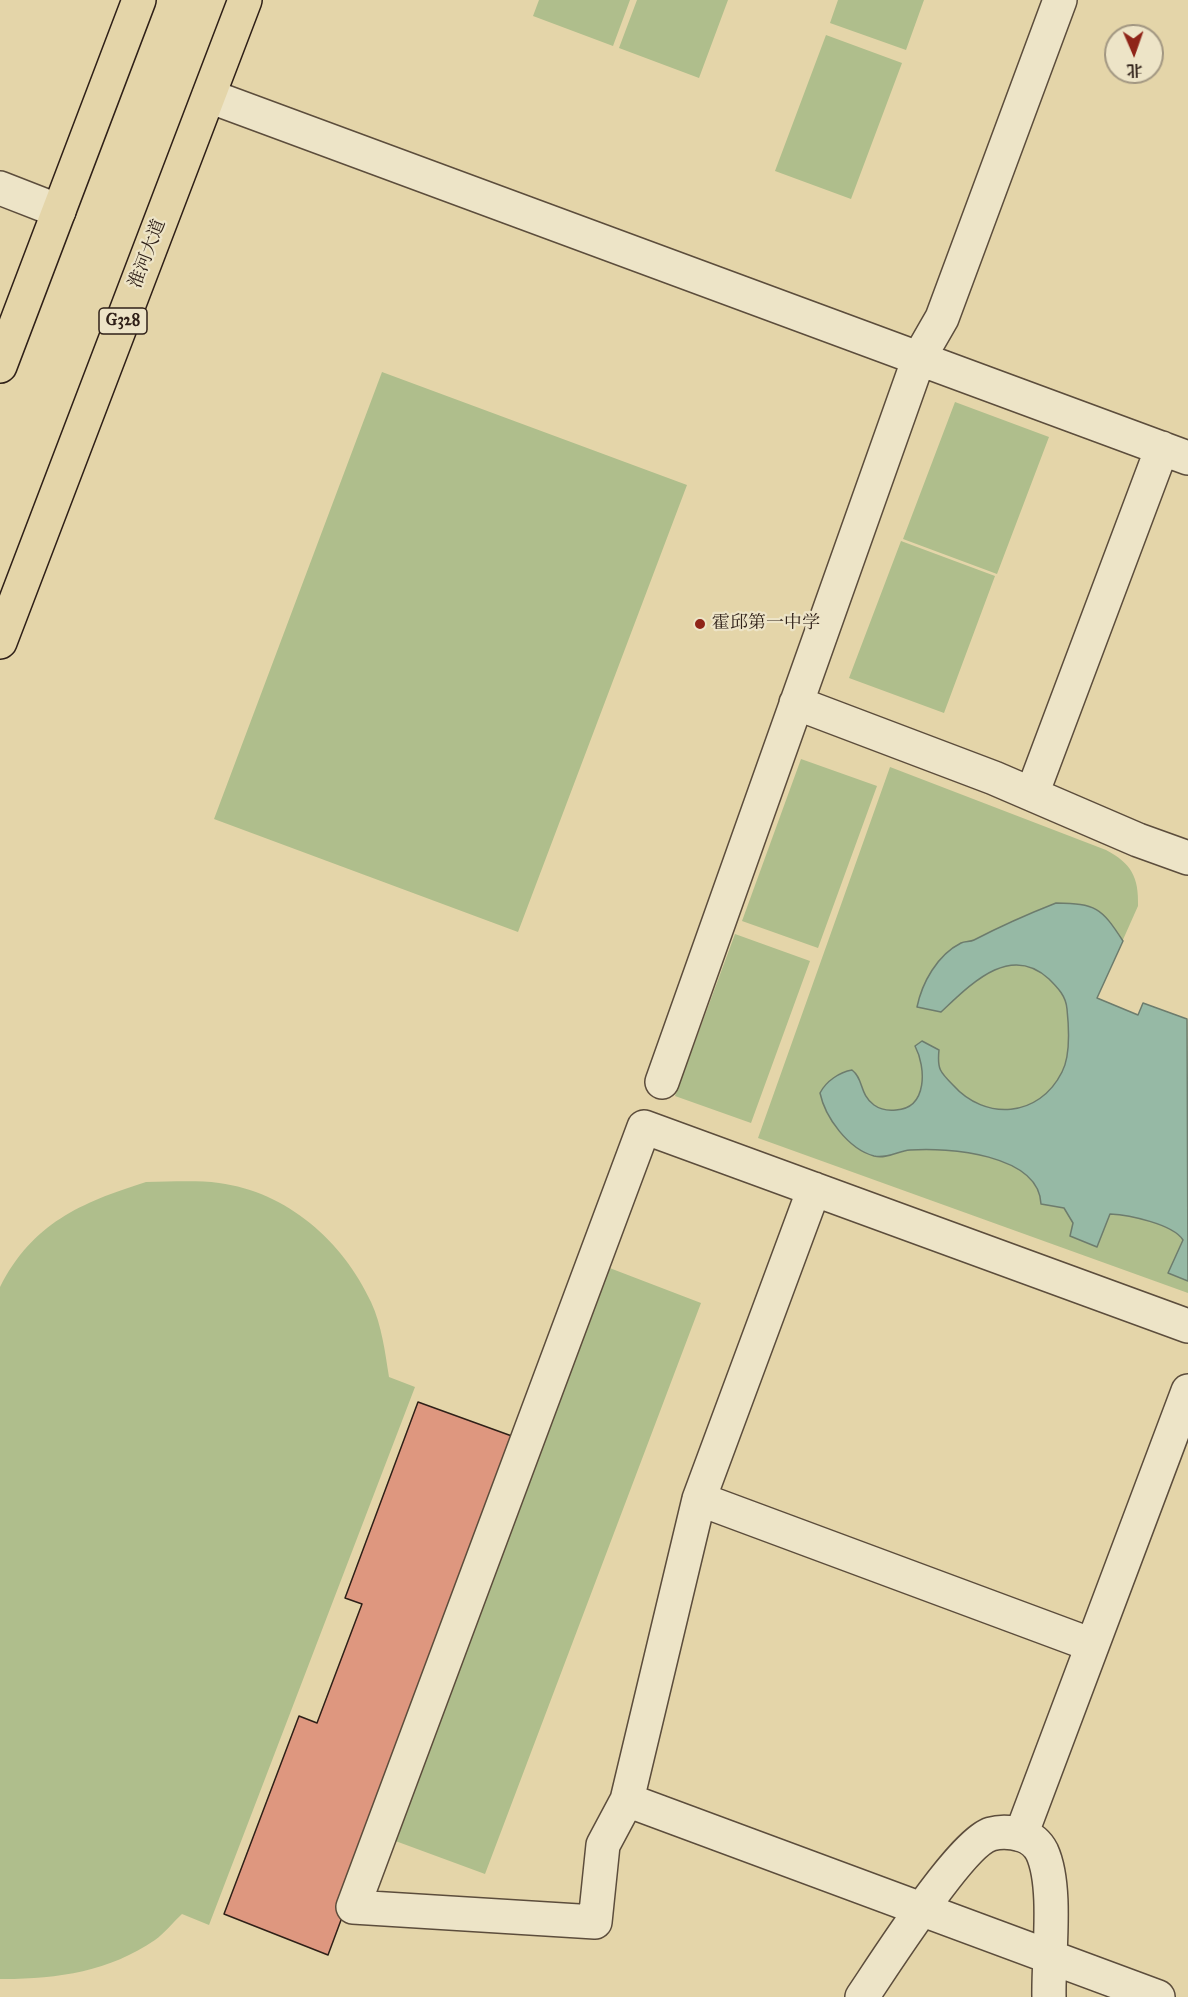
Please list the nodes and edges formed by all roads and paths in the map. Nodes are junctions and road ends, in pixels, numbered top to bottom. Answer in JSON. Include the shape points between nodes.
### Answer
{"nodes":[{"id":1,"x":139,"y":0,"type":"edge"},
{"id":2,"x":245,"y":0,"type":"edge"},
{"id":3,"x":1060,"y":0,"type":"edge"},
{"id":4,"x":208,"y":96,"type":"junction"},
{"id":5,"x":0,"y":188,"type":"edge"},
{"id":6,"x":59,"y":211,"type":"junction"},
{"id":7,"x":919,"y":358,"type":"junction"},
{"id":8,"x":0,"y":366,"type":"edge"},
{"id":9,"x":1175,"y":453,"type":"edge"},
{"id":10,"x":0,"y":642,"type":"edge"},
{"id":11,"x":796,"y":703,"type":"junction"},
{"id":12,"x":1032,"y":794,"type":"junction"},
{"id":13,"x":1188,"y":858,"type":"edge"},
{"id":14,"x":662,"y":1082,"type":"dead end"},
{"id":15,"x":814,"y":1189,"type":"junction"},
{"id":16,"x":1188,"y":1326,"type":"edge"},
{"id":17,"x":1188,"y":1391,"type":"edge"},
{"id":18,"x":699,"y":1499,"type":"junction"},
{"id":19,"x":1092,"y":1645,"type":"junction"},
{"id":20,"x":627,"y":1800,"type":"junction"},
{"id":21,"x":1021,"y":1835,"type":"junction"},
{"id":22,"x":922,"y":1909,"type":"junction"},
{"id":23,"x":1048,"y":1956,"type":"junction"},
{"id":24,"x":862,"y":1997,"type":"edge"},
{"id":25,"x":1049,"y":1997,"type":"edge"},
{"id":26,"x":1158,"y":1997,"type":"edge"}],
"edges":[{"from":1,"to":6,"type":"highway"},
{"from":2,"to":4,"type":"highway","name":"淮河大道","number":"G328"},
{"from":3,"to":7,"type":"street","via":[[942,318]]},
{"from":4,"to":7,"type":"street"},
{"from":4,"to":10,"type":"highway","name":"淮河大道","number":"G328"},
{"from":5,"to":6,"type":"street"},
{"from":6,"to":8,"type":"highway"},
{"from":7,"to":9,"type":"street"},
{"from":7,"to":11,"type":"street"},
{"from":9,"to":12,"type":"street"},
{"from":11,"to":12,"type":"street"},
{"from":11,"to":14,"type":"street"},
{"from":12,"to":13,"type":"street"},
{"from":15,"to":16,"type":"street"},
{"from":15,"to":18,"type":"street"},
{"from":15,"to":20,"type":"street","via":[[644,1127],[353,1907],[595,1922],[603,1845]]},
{"from":17,"to":19,"type":"street"},
{"from":18,"to":19,"type":"street"},
{"from":18,"to":20,"type":"street"},
{"from":19,"to":21,"type":"street"},
{"from":20,"to":22,"type":"street"},
{"from":21,"to":22,"type":"street","via":[[989,1834],[968,1851]]},
{"from":21,"to":23,"type":"street","via":[[1030,1838],[1041,1851],[1047,1872],[1051,1896]]},
{"from":22,"to":23,"type":"street"},
{"from":22,"to":24,"type":"street"},
{"from":23,"to":25,"type":"street"},
{"from":23,"to":26,"type":"street"}]}
